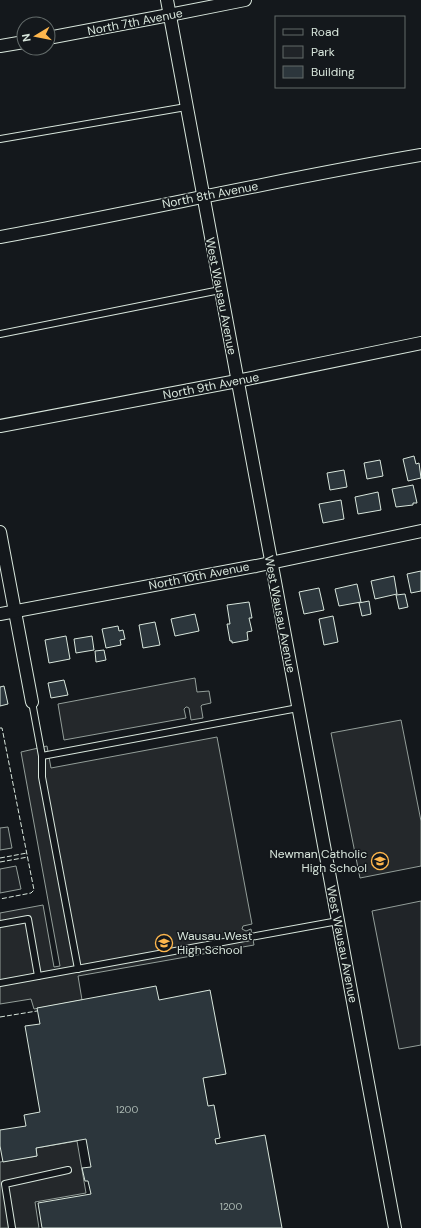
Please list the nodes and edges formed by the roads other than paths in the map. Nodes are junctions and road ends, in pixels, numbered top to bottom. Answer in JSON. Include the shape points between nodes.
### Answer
{"nodes":[{"id":1,"x":167,"y":0,"type":"edge"},
{"id":2,"x":245,"y":0,"type":"edge"},
{"id":3,"x":169,"y":15,"type":"junction"},
{"id":4,"x":56,"y":36,"type":"edge"},
{"id":5,"x":16,"y":43,"type":"edge"},
{"id":6,"x":0,"y":46,"type":"edge"},
{"id":7,"x":186,"y":107,"type":"junction"},
{"id":8,"x":0,"y":139,"type":"edge"},
{"id":9,"x":421,"y":155,"type":"edge"},
{"id":10,"x":203,"y":197,"type":"junction"},
{"id":11,"x":0,"y":237,"type":"edge"},
{"id":12,"x":220,"y":290,"type":"junction"},
{"id":13,"x":0,"y":334,"type":"edge"},
{"id":14,"x":421,"y":343,"type":"edge"},
{"id":15,"x":237,"y":381,"type":"junction"},
{"id":16,"x":0,"y":426,"type":"edge"},
{"id":17,"x":421,"y":531,"type":"edge"},
{"id":18,"x":0,"y":532,"type":"edge"},
{"id":19,"x":271,"y":563,"type":"junction"},
{"id":20,"x":15,"y":611,"type":"junction"},
{"id":21,"x":0,"y":614,"type":"edge"},
{"id":22,"x":32,"y":702,"type":"joint"},
{"id":23,"x":298,"y":708,"type":"junction"},
{"id":24,"x":42,"y":756,"type":"junction"},
{"id":25,"x":338,"y":922,"type":"junction"},
{"id":26,"x":0,"y":924,"type":"edge"},
{"id":27,"x":78,"y":969,"type":"junction"},
{"id":28,"x":38,"y":976,"type":"junction"},
{"id":29,"x":0,"y":983,"type":"edge"},
{"id":30,"x":68,"y":1170,"type":"dead end"},
{"id":31,"x":12,"y":1228,"type":"edge"},
{"id":32,"x":395,"y":1228,"type":"edge"}],
"edges":[{"from":1,"to":3,"type":"street","name":"West Wausau Avenue"},
{"from":2,"to":3,"type":"street","name":"North 7th Avenue"},
{"from":3,"to":4,"type":"street","name":"North 7th Avenue"},
{"from":3,"to":7,"type":"street","name":"West Wausau Avenue"},
{"from":5,"to":6,"type":"street"},
{"from":7,"to":8,"type":"lane"},
{"from":7,"to":10,"type":"street","name":"West Wausau Avenue"},
{"from":9,"to":10,"type":"street","name":"North 8th Avenue"},
{"from":10,"to":11,"type":"street","name":"North 8th Avenue"},
{"from":10,"to":12,"type":"street","name":"West Wausau Avenue"},
{"from":12,"to":13,"type":"lane"},
{"from":12,"to":15,"type":"street","name":"West Wausau Avenue"},
{"from":14,"to":15,"type":"street","name":"North 9th Avenue"},
{"from":15,"to":16,"type":"street","name":"North 9th Avenue"},
{"from":15,"to":19,"type":"street","name":"West Wausau Avenue"},
{"from":17,"to":19,"type":"street","name":"North 10th Avenue"},
{"from":18,"to":20,"type":"street"},
{"from":19,"to":20,"type":"street","name":"North 10th Avenue"},
{"from":19,"to":23,"type":"street","name":"West Wausau Avenue"},
{"from":20,"to":21,"type":"street","name":"North 10th Avenue"},
{"from":20,"to":22,"type":"street"},
{"from":22,"to":24,"type":"lane"},
{"from":23,"to":24,"type":"lane"},
{"from":23,"to":25,"type":"street","name":"West Wausau Avenue"},
{"from":24,"to":27,"type":"lane","via":[[42,777]]},
{"from":25,"to":27,"type":"lane"},
{"from":25,"to":32,"type":"street","name":"West Wausau Avenue"},
{"from":26,"to":28,"type":"lane","via":[[28,919]]},
{"from":27,"to":28,"type":"lane"},
{"from":28,"to":29,"type":"lane"},
{"from":30,"to":31,"type":"lane","via":[[5,1184]]}]}
